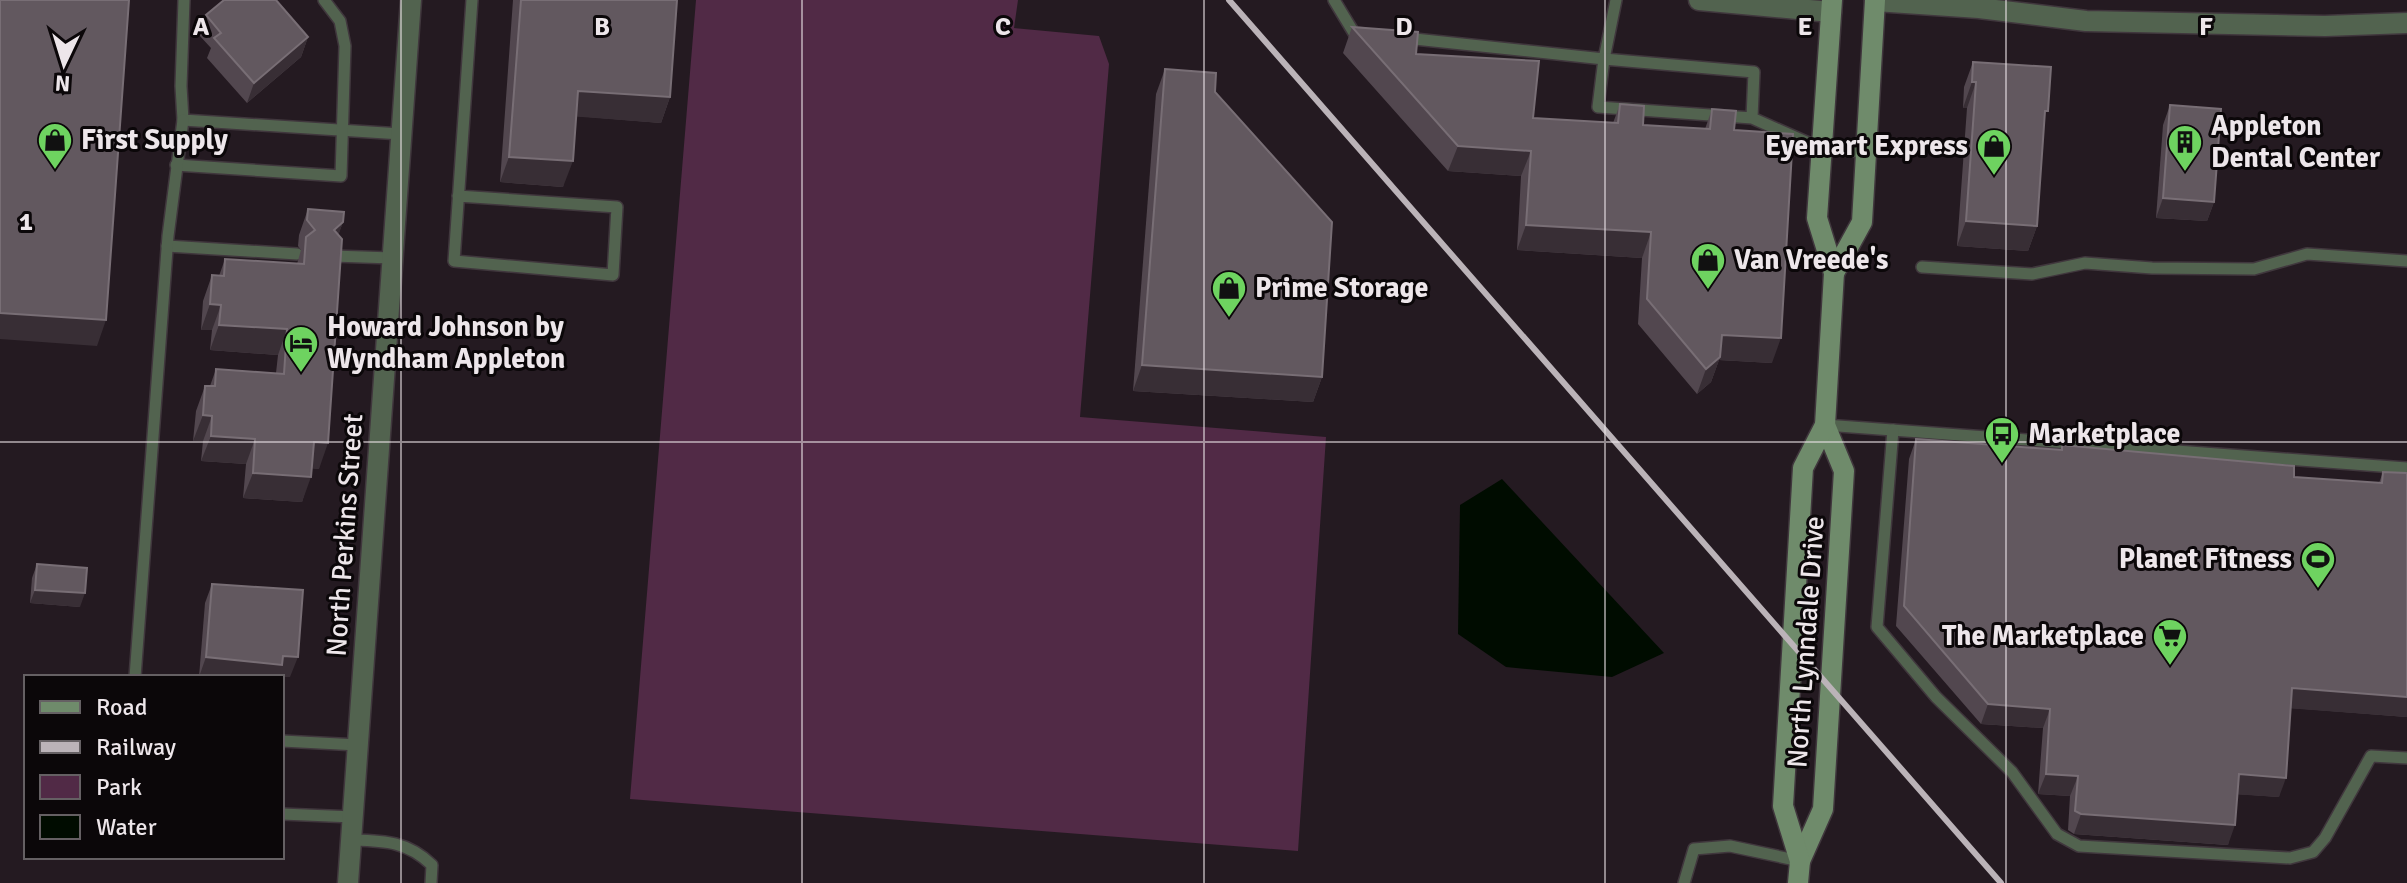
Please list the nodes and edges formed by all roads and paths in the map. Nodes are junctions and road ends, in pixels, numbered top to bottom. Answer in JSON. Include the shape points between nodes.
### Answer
{"nodes":[{"id":1,"x":184,"y":0,"type":"edge"},
{"id":2,"x":324,"y":0,"type":"edge"},
{"id":3,"x":411,"y":0,"type":"edge"},
{"id":4,"x":472,"y":0,"type":"edge"},
{"id":5,"x":1334,"y":0,"type":"edge"},
{"id":6,"x":1616,"y":0,"type":"edge"},
{"id":7,"x":1699,"y":0,"type":"edge"},
{"id":8,"x":1875,"y":0,"type":"edge"},
{"id":9,"x":1832,"y":6,"type":"edge"},
{"id":10,"x":2407,"y":23,"type":"edge"},
{"id":11,"x":1604,"y":59,"type":"junction"},
{"id":12,"x":1752,"y":118,"type":"junction"},
{"id":13,"x":183,"y":120,"type":"junction"},
{"id":14,"x":340,"y":130,"type":"junction"},
{"id":15,"x":401,"y":134,"type":"junction"},
{"id":16,"x":1822,"y":149,"type":"junction"},
{"id":17,"x":1867,"y":152,"type":"junction"},
{"id":18,"x":176,"y":165,"type":"junction"},
{"id":19,"x":458,"y":196,"type":"junction"},
{"id":20,"x":167,"y":246,"type":"junction"},
{"id":21,"x":297,"y":254,"type":"dead end"},
{"id":22,"x":333,"y":256,"type":"edge"},
{"id":23,"x":392,"y":258,"type":"junction"},
{"id":24,"x":2407,"y":261,"type":"edge"},
{"id":25,"x":1922,"y":267,"type":"dead end"},
{"id":26,"x":1834,"y":273,"type":"junction"},
{"id":27,"x":1825,"y":425,"type":"junction"},
{"id":28,"x":1893,"y":430,"type":"junction"},
{"id":29,"x":2407,"y":468,"type":"edge"},
{"id":30,"x":135,"y":675,"type":"edge"},
{"id":31,"x":284,"y":741,"type":"edge"},
{"id":32,"x":358,"y":745,"type":"junction"},
{"id":33,"x":2407,"y":758,"type":"edge"},
{"id":34,"x":284,"y":814,"type":"edge"},
{"id":35,"x":353,"y":817,"type":"junction"},
{"id":36,"x":351,"y":840,"type":"junction"},
{"id":37,"x":1800,"y":861,"type":"junction"},
{"id":38,"x":348,"y":883,"type":"edge"},
{"id":39,"x":431,"y":883,"type":"edge"},
{"id":40,"x":1684,"y":883,"type":"edge"},
{"id":41,"x":1798,"y":883,"type":"edge"}],
"edges":[{"from":1,"to":13,"type":"lane"},
{"from":2,"to":14,"type":"lane","via":[[340,21],[345,46]]},
{"from":3,"to":15,"type":"street","name":"North Perkins Street"},
{"from":4,"to":19,"type":"lane"},
{"from":5,"to":11,"type":"lane","via":[[1354,33]]},
{"from":6,"to":11,"type":"lane"},
{"from":7,"to":9,"type":"street"},
{"from":8,"to":10,"type":"street","via":[[2086,21]]},
{"from":8,"to":17,"type":"main road","name":"North Lynndale Drive"},
{"from":9,"to":16,"type":"main road","name":"North Lynndale Drive"},
{"from":11,"to":12,"type":"lane","via":[[1754,72]]},
{"from":11,"to":12,"type":"lane","via":[[1598,107]]},
{"from":12,"to":16,"type":"lane"},
{"from":13,"to":14,"type":"lane"},
{"from":13,"to":18,"type":"lane"},
{"from":14,"to":15,"type":"lane"},
{"from":14,"to":18,"type":"lane","via":[[341,176]]},
{"from":15,"to":23,"type":"street","name":"North Perkins Street"},
{"from":16,"to":17,"type":"lane"},
{"from":16,"to":26,"type":"main road","name":"North Lynndale Drive","via":[[1817,218]]},
{"from":17,"to":26,"type":"main road","name":"North Lynndale Drive","via":[[1862,222]]},
{"from":18,"to":20,"type":"lane"},
{"from":19,"to":19,"type":"lane","via":[[617,207],[613,275],[454,261]]},
{"from":20,"to":21,"type":"lane"},
{"from":20,"to":30,"type":"lane"},
{"from":22,"to":23,"type":"lane"},
{"from":23,"to":32,"type":"street","name":"North Perkins Street"},
{"from":24,"to":25,"type":"lane","via":[[2307,254],[2254,269],[2085,263],[2032,274]]},
{"from":26,"to":27,"type":"main road","name":"North Lynndale Drive"},
{"from":27,"to":28,"type":"lane"},
{"from":27,"to":37,"type":"main road","name":"North Lynndale Drive","via":[[1803,468],[1792,643],[1783,806]]},
{"from":27,"to":37,"type":"main road","name":"North Lynndale Drive","via":[[1844,471],[1823,809]]},
{"from":28,"to":29,"type":"lane"},
{"from":28,"to":33,"type":"lane","via":[[1877,627],[1936,697],[2012,772],[2057,834],[2079,846],[2290,858],[2313,852],[2325,838],[2371,756]]},
{"from":31,"to":32,"type":"lane"},
{"from":32,"to":35,"type":"street","name":"North Perkins Street"},
{"from":34,"to":35,"type":"lane"},
{"from":35,"to":36,"type":"street","name":"North Perkins Street"},
{"from":36,"to":38,"type":"street","name":"North Perkins Street"},
{"from":36,"to":39,"type":"lane","via":[[415,848],[432,865]]},
{"from":37,"to":40,"type":"lane","via":[[1730,846],[1694,849]]},
{"from":37,"to":41,"type":"main road","name":"North Lynndale Drive"}]}
